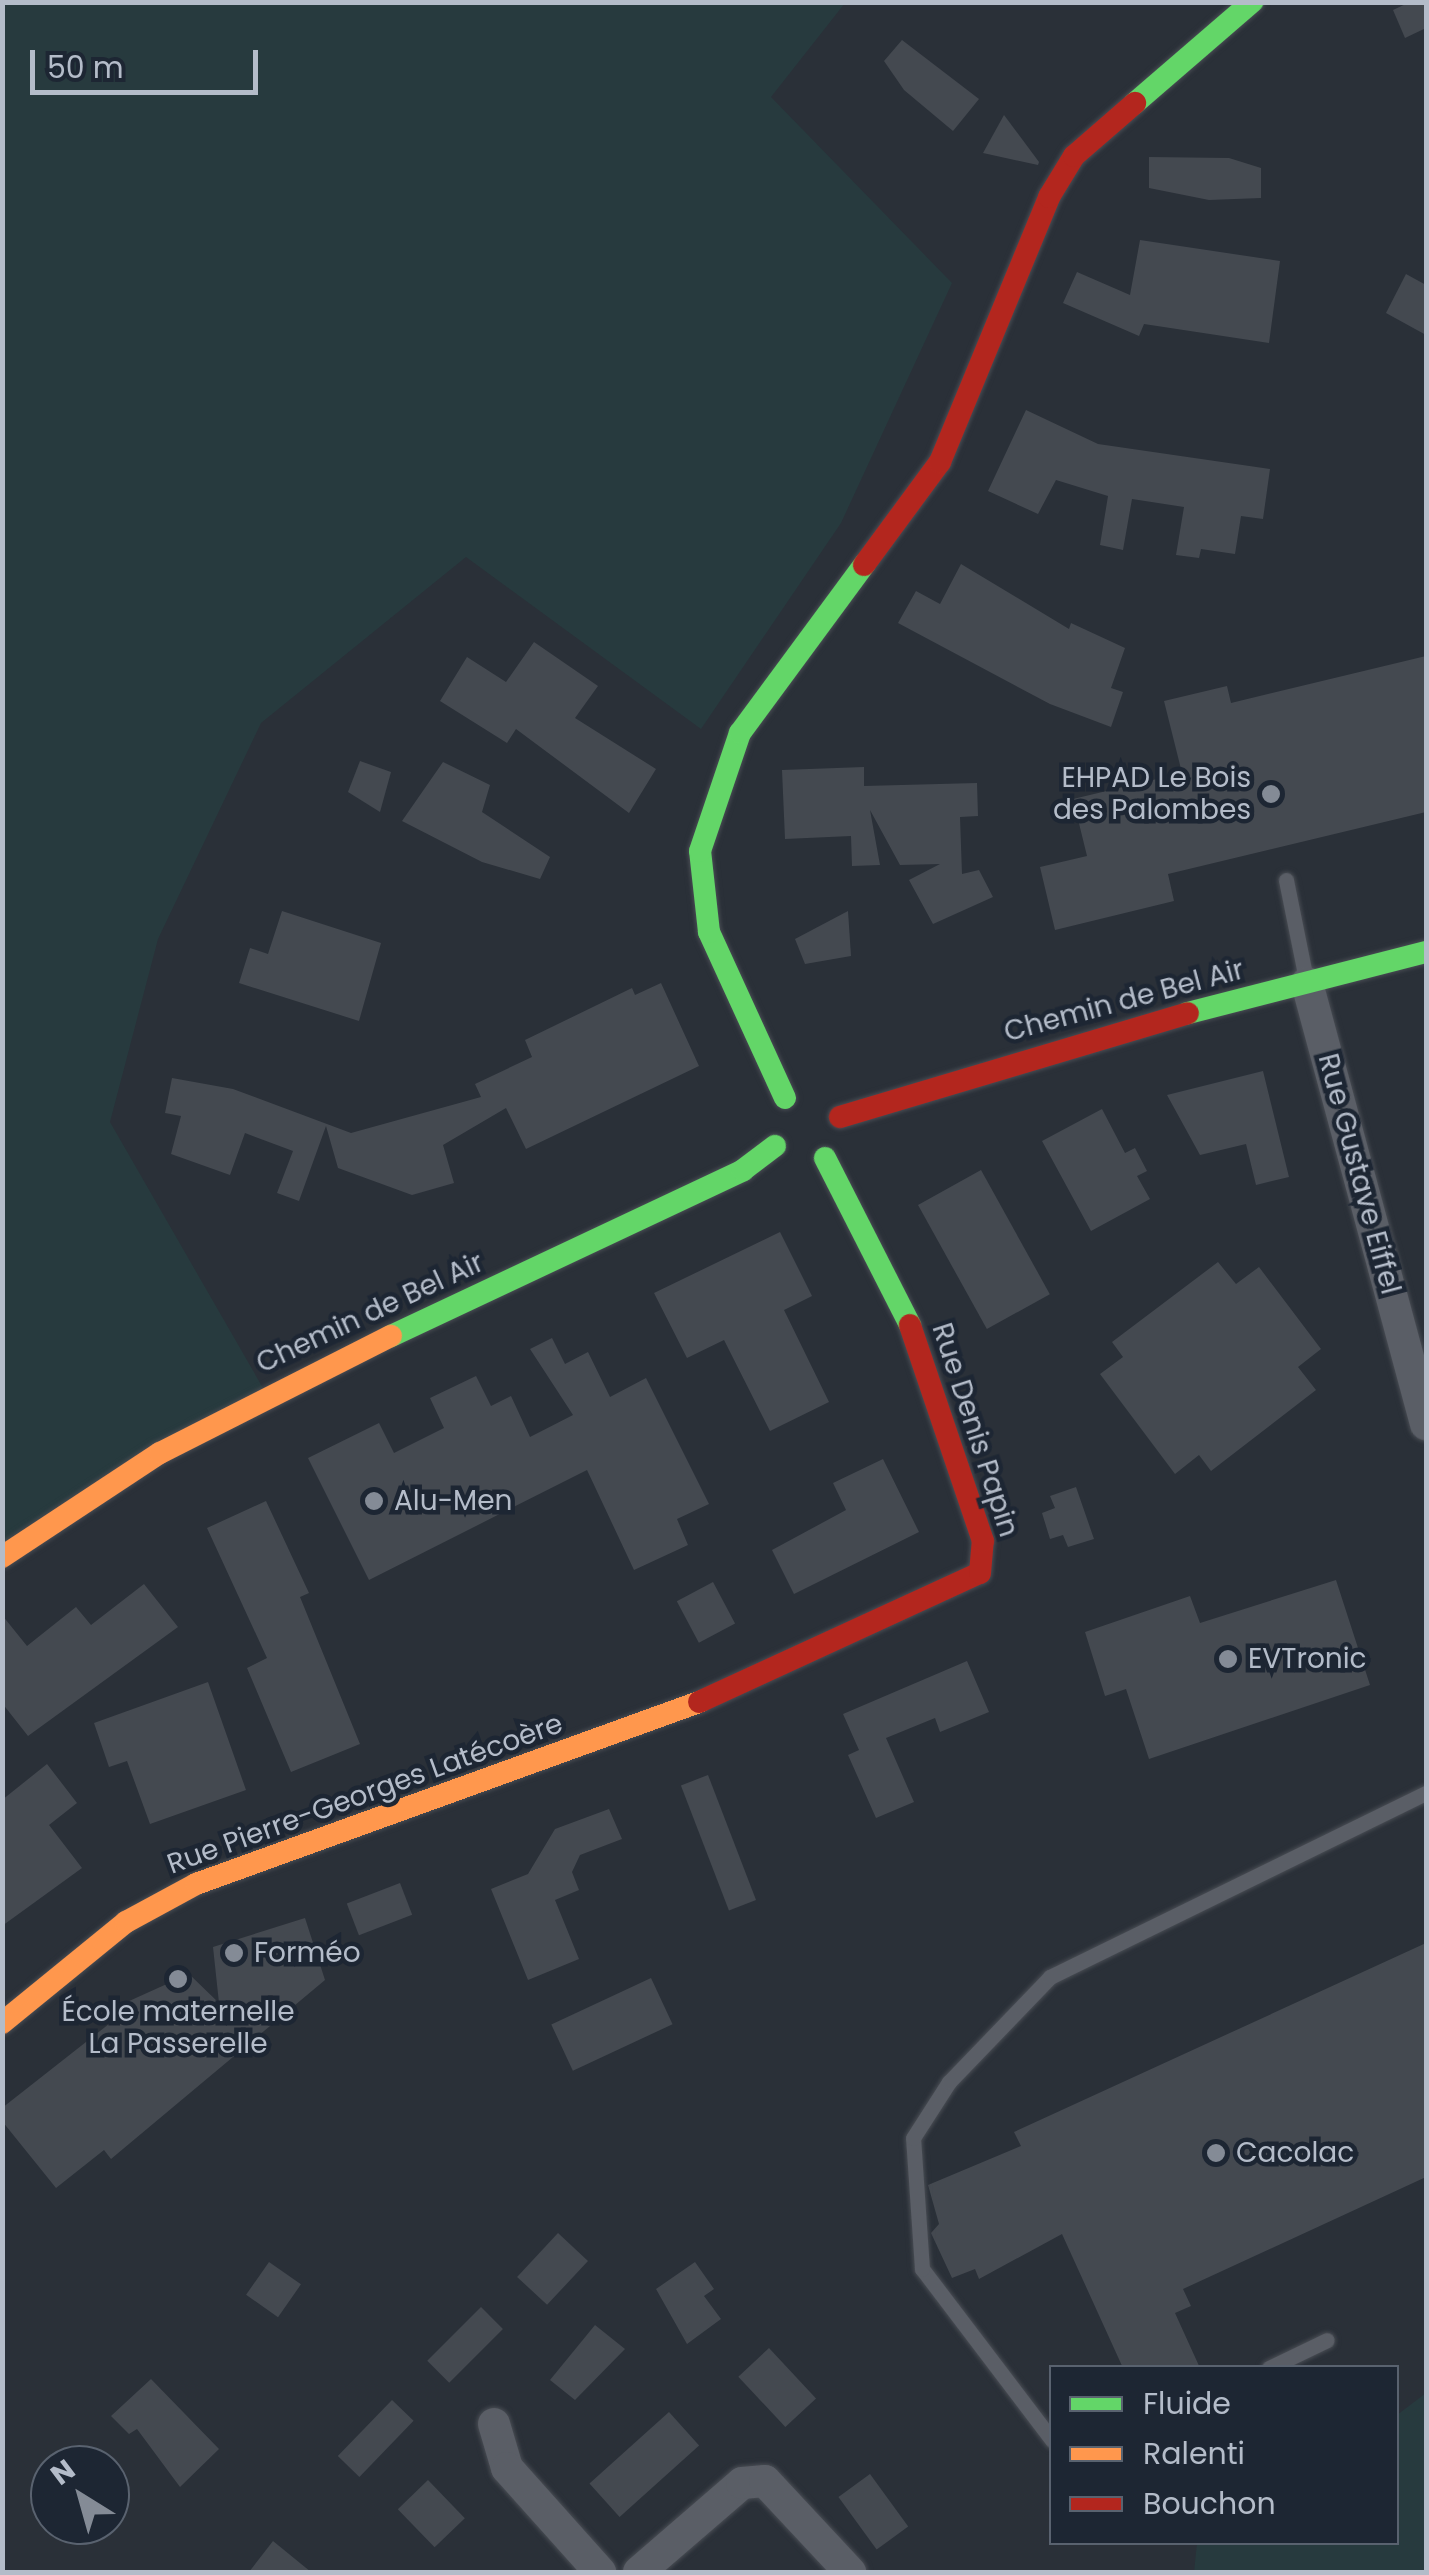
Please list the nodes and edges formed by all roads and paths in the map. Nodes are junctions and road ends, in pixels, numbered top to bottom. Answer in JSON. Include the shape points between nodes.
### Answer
{"nodes":[{"id":1,"x":1252,"y":2,"type":"edge"},
{"id":2,"x":1286,"y":880,"type":"dead end"},
{"id":3,"x":1426,"y":952,"type":"edge"},
{"id":4,"x":1307,"y":983,"type":"junction"},
{"id":5,"x":814,"y":1101,"type":"junction"},
{"id":6,"x":798,"y":1157,"type":"junction"},
{"id":7,"x":1426,"y":1424,"type":"edge"},
{"id":8,"x":2,"y":1557,"type":"edge"},
{"id":9,"x":608,"y":1736,"type":"joint"},
{"id":10,"x":1426,"y":1793,"type":"edge"},
{"id":11,"x":2,"y":2023,"type":"edge"},
{"id":12,"x":1327,"y":2340,"type":"dead end"},
{"id":13,"x":1275,"y":2365,"type":"edge"},
{"id":14,"x":494,"y":2424,"type":"dead end"},
{"id":15,"x":1049,"y":2436,"type":"edge"},
{"id":16,"x":600,"y":2572,"type":"edge"},
{"id":17,"x":639,"y":2572,"type":"edge"},
{"id":18,"x":850,"y":2572,"type":"edge"}],
"edges":[{"from":1,"to":5,"type":"street","via":[[1074,156],[1049,197],[940,462],[740,733],[719,778],[700,852],[708,932]]},
{"from":2,"to":4,"type":"lane"},
{"from":3,"to":4,"type":"street","name":"Chemin de Bel Air"},
{"from":4,"to":5,"type":"street","name":"Chemin de Bel Air"},
{"from":4,"to":7,"type":"street","name":"Rue Gustave Eiffel"},
{"from":5,"to":6,"type":"street","via":[[839,1140]]},
{"from":5,"to":6,"type":"street","via":[[772,1115]]},
{"from":6,"to":8,"type":"street","name":"Chemin de Bel Air","via":[[743,1170],[267,1395]]},
{"from":6,"to":9,"type":"street","name":"Rue Denis Papin","via":[[910,1324],[986,1560],[968,1583]]},
{"from":9,"to":11,"type":"street","name":"Rue Pierre-Georges Latécoère","via":[[196,1884],[126,1922]]},
{"from":10,"to":15,"type":"lane","via":[[1050,1977],[949,2082],[913,2138],[922,2269]]},
{"from":12,"to":13,"type":"lane"},
{"from":14,"to":16,"type":"street","via":[[507,2468]]},
{"from":17,"to":18,"type":"street","via":[[742,2483],[765,2482]]}]}
